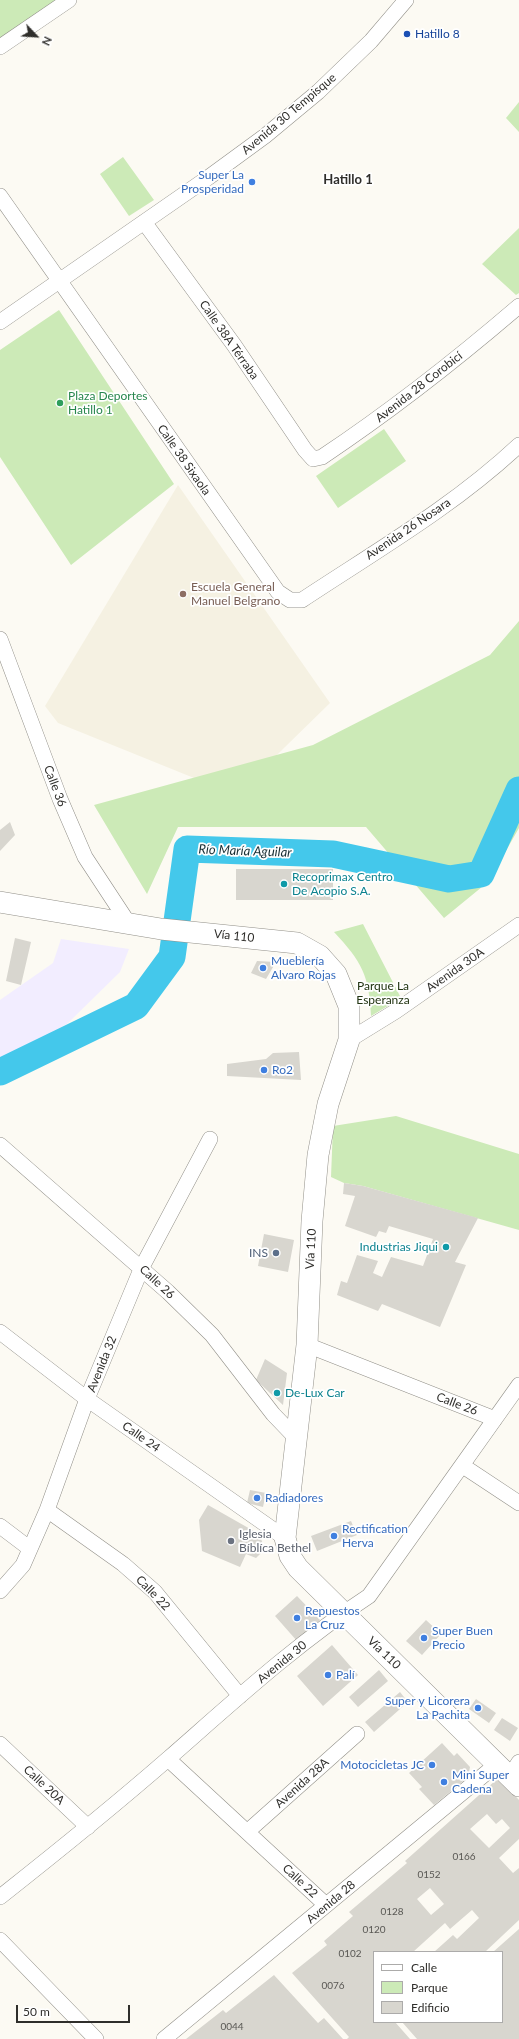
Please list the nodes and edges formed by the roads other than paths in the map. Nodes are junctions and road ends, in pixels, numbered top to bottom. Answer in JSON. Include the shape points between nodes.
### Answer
{"nodes":[{"id":1,"x":69,"y":0,"type":"edge"},
{"id":2,"x":406,"y":0,"type":"edge"},
{"id":3,"x":0,"y":47,"type":"edge"},
{"id":4,"x":0,"y":196,"type":"edge"},
{"id":5,"x":144,"y":222,"type":"junction"},
{"id":6,"x":59,"y":281,"type":"junction"},
{"id":7,"x":519,"y":306,"type":"edge"},
{"id":8,"x":0,"y":322,"type":"edge"},
{"id":9,"x":519,"y":445,"type":"edge"},
{"id":10,"x":313,"y":459,"type":"joint"},
{"id":11,"x":290,"y":600,"type":"joint"},
{"id":12,"x":0,"y":639,"type":"edge"},
{"id":13,"x":0,"y":902,"type":"edge"},
{"id":14,"x":129,"y":924,"type":"junction"},
{"id":15,"x":519,"y":925,"type":"edge"},
{"id":16,"x":349,"y":1040,"type":"junction"},
{"id":17,"x":210,"y":1139,"type":"dead end"},
{"id":18,"x":0,"y":1145,"type":"edge"},
{"id":19,"x":142,"y":1267,"type":"junction"},
{"id":20,"x":0,"y":1332,"type":"edge"},
{"id":21,"x":307,"y":1346,"type":"junction"},
{"id":22,"x":519,"y":1385,"type":"edge"},
{"id":23,"x":87,"y":1399,"type":"junction"},
{"id":24,"x":495,"y":1419,"type":"junction"},
{"id":25,"x":296,"y":1438,"type":"junction"},
{"id":26,"x":463,"y":1466,"type":"junction"},
{"id":27,"x":519,"y":1503,"type":"edge"},
{"id":28,"x":47,"y":1510,"type":"junction"},
{"id":29,"x":0,"y":1526,"type":"edge"},
{"id":30,"x":285,"y":1538,"type":"junction"},
{"id":31,"x":30,"y":1548,"type":"junction"},
{"id":32,"x":0,"y":1591,"type":"edge"},
{"id":33,"x":343,"y":1613,"type":"junction"},
{"id":34,"x":240,"y":1696,"type":"junction"},
{"id":35,"x":357,"y":1734,"type":"dead end"},
{"id":36,"x":0,"y":1744,"type":"edge"},
{"id":37,"x":168,"y":1759,"type":"junction"},
{"id":38,"x":511,"y":1772,"type":"edge"},
{"id":39,"x":88,"y":1827,"type":"junction"},
{"id":40,"x":248,"y":1832,"type":"junction"},
{"id":41,"x":0,"y":1898,"type":"edge"},
{"id":42,"x":326,"y":1906,"type":"junction"},
{"id":43,"x":0,"y":1940,"type":"edge"},
{"id":44,"x":96,"y":2039,"type":"edge"},
{"id":45,"x":164,"y":2039,"type":"edge"}],
"edges":[{"from":1,"to":3,"type":"street"},
{"from":2,"to":5,"type":"street","name":"Avenida 30 Tempisque","via":[[370,41],[318,92],[258,140]]},
{"from":4,"to":6,"type":"street","name":"Calle 38 Sixaola"},
{"from":5,"to":6,"type":"street","name":"Avenida 30 Tempisque"},
{"from":5,"to":10,"type":"street","name":"Calle 38A Térraba","via":[[234,344]]},
{"from":6,"to":8,"type":"street","name":"Avenida 30 Tempisque"},
{"from":6,"to":11,"type":"street","name":"Calle 38 Sixaola","via":[[278,592]]},
{"from":7,"to":10,"type":"street","name":"Avenida 28 Corobicí","via":[[452,363],[380,418],[322,458]]},
{"from":9,"to":11,"type":"street","name":"Avenida 26 Nosara","via":[[487,475],[428,518],[302,600]]},
{"from":12,"to":14,"type":"street","name":"Calle 36","via":[[60,799],[85,857]]},
{"from":13,"to":14,"type":"main road","name":"Vía 110"},
{"from":14,"to":16,"type":"main road","name":"Vía 110","via":[[297,942],[320,956],[336,974],[349,1006]]},
{"from":15,"to":16,"type":"street","name":"Avenida 30A","via":[[396,1011]]},
{"from":16,"to":21,"type":"main road","name":"Vía 110","via":[[328,1104],[318,1155],[312,1221]]},
{"from":17,"to":19,"type":"street","name":"Avenida 32"},
{"from":18,"to":19,"type":"street","name":"Calle 26"},
{"from":19,"to":23,"type":"street","name":"Avenida 32"},
{"from":19,"to":25,"type":"street","name":"Calle 26","via":[[212,1335],[273,1414]]},
{"from":20,"to":23,"type":"street","name":"Calle 24"},
{"from":21,"to":24,"type":"street","name":"Calle 26"},
{"from":21,"to":25,"type":"main road","name":"Vía 110"},
{"from":22,"to":24,"type":"street","name":"Avenida 30"},
{"from":23,"to":28,"type":"street","name":"Avenida 32"},
{"from":23,"to":30,"type":"street","name":"Calle 24"},
{"from":24,"to":26,"type":"street","name":"Avenida 30"},
{"from":25,"to":30,"type":"main road","name":"Vía 110"},
{"from":26,"to":27,"type":"street"},
{"from":26,"to":33,"type":"street","name":"Avenida 30","via":[[369,1596]]},
{"from":28,"to":31,"type":"street","name":"Avenida 32"},
{"from":28,"to":34,"type":"street","name":"Calle 22","via":[[123,1564],[155,1592]]},
{"from":29,"to":31,"type":"street"},
{"from":30,"to":33,"type":"main road","name":"Vía 110","via":[[290,1556],[298,1568]]},
{"from":31,"to":32,"type":"street","name":"Avenida 32","via":[[23,1565]]},
{"from":33,"to":34,"type":"street","name":"Avenida 30"},
{"from":33,"to":38,"type":"main road","name":"Vía 110"},
{"from":34,"to":37,"type":"street","name":"Avenida 30"},
{"from":35,"to":40,"type":"street","name":"Avenida 28A"},
{"from":36,"to":39,"type":"street","name":"Calle 20A"},
{"from":37,"to":39,"type":"street","name":"Avenida 30"},
{"from":37,"to":40,"type":"street","name":"Calle 22"},
{"from":38,"to":42,"type":"street","name":"Avenida 28"},
{"from":39,"to":41,"type":"street","name":"Avenida 30"},
{"from":40,"to":42,"type":"street","name":"Calle 22"},
{"from":42,"to":45,"type":"street","name":"Avenida 28"},
{"from":43,"to":44,"type":"street"}]}
